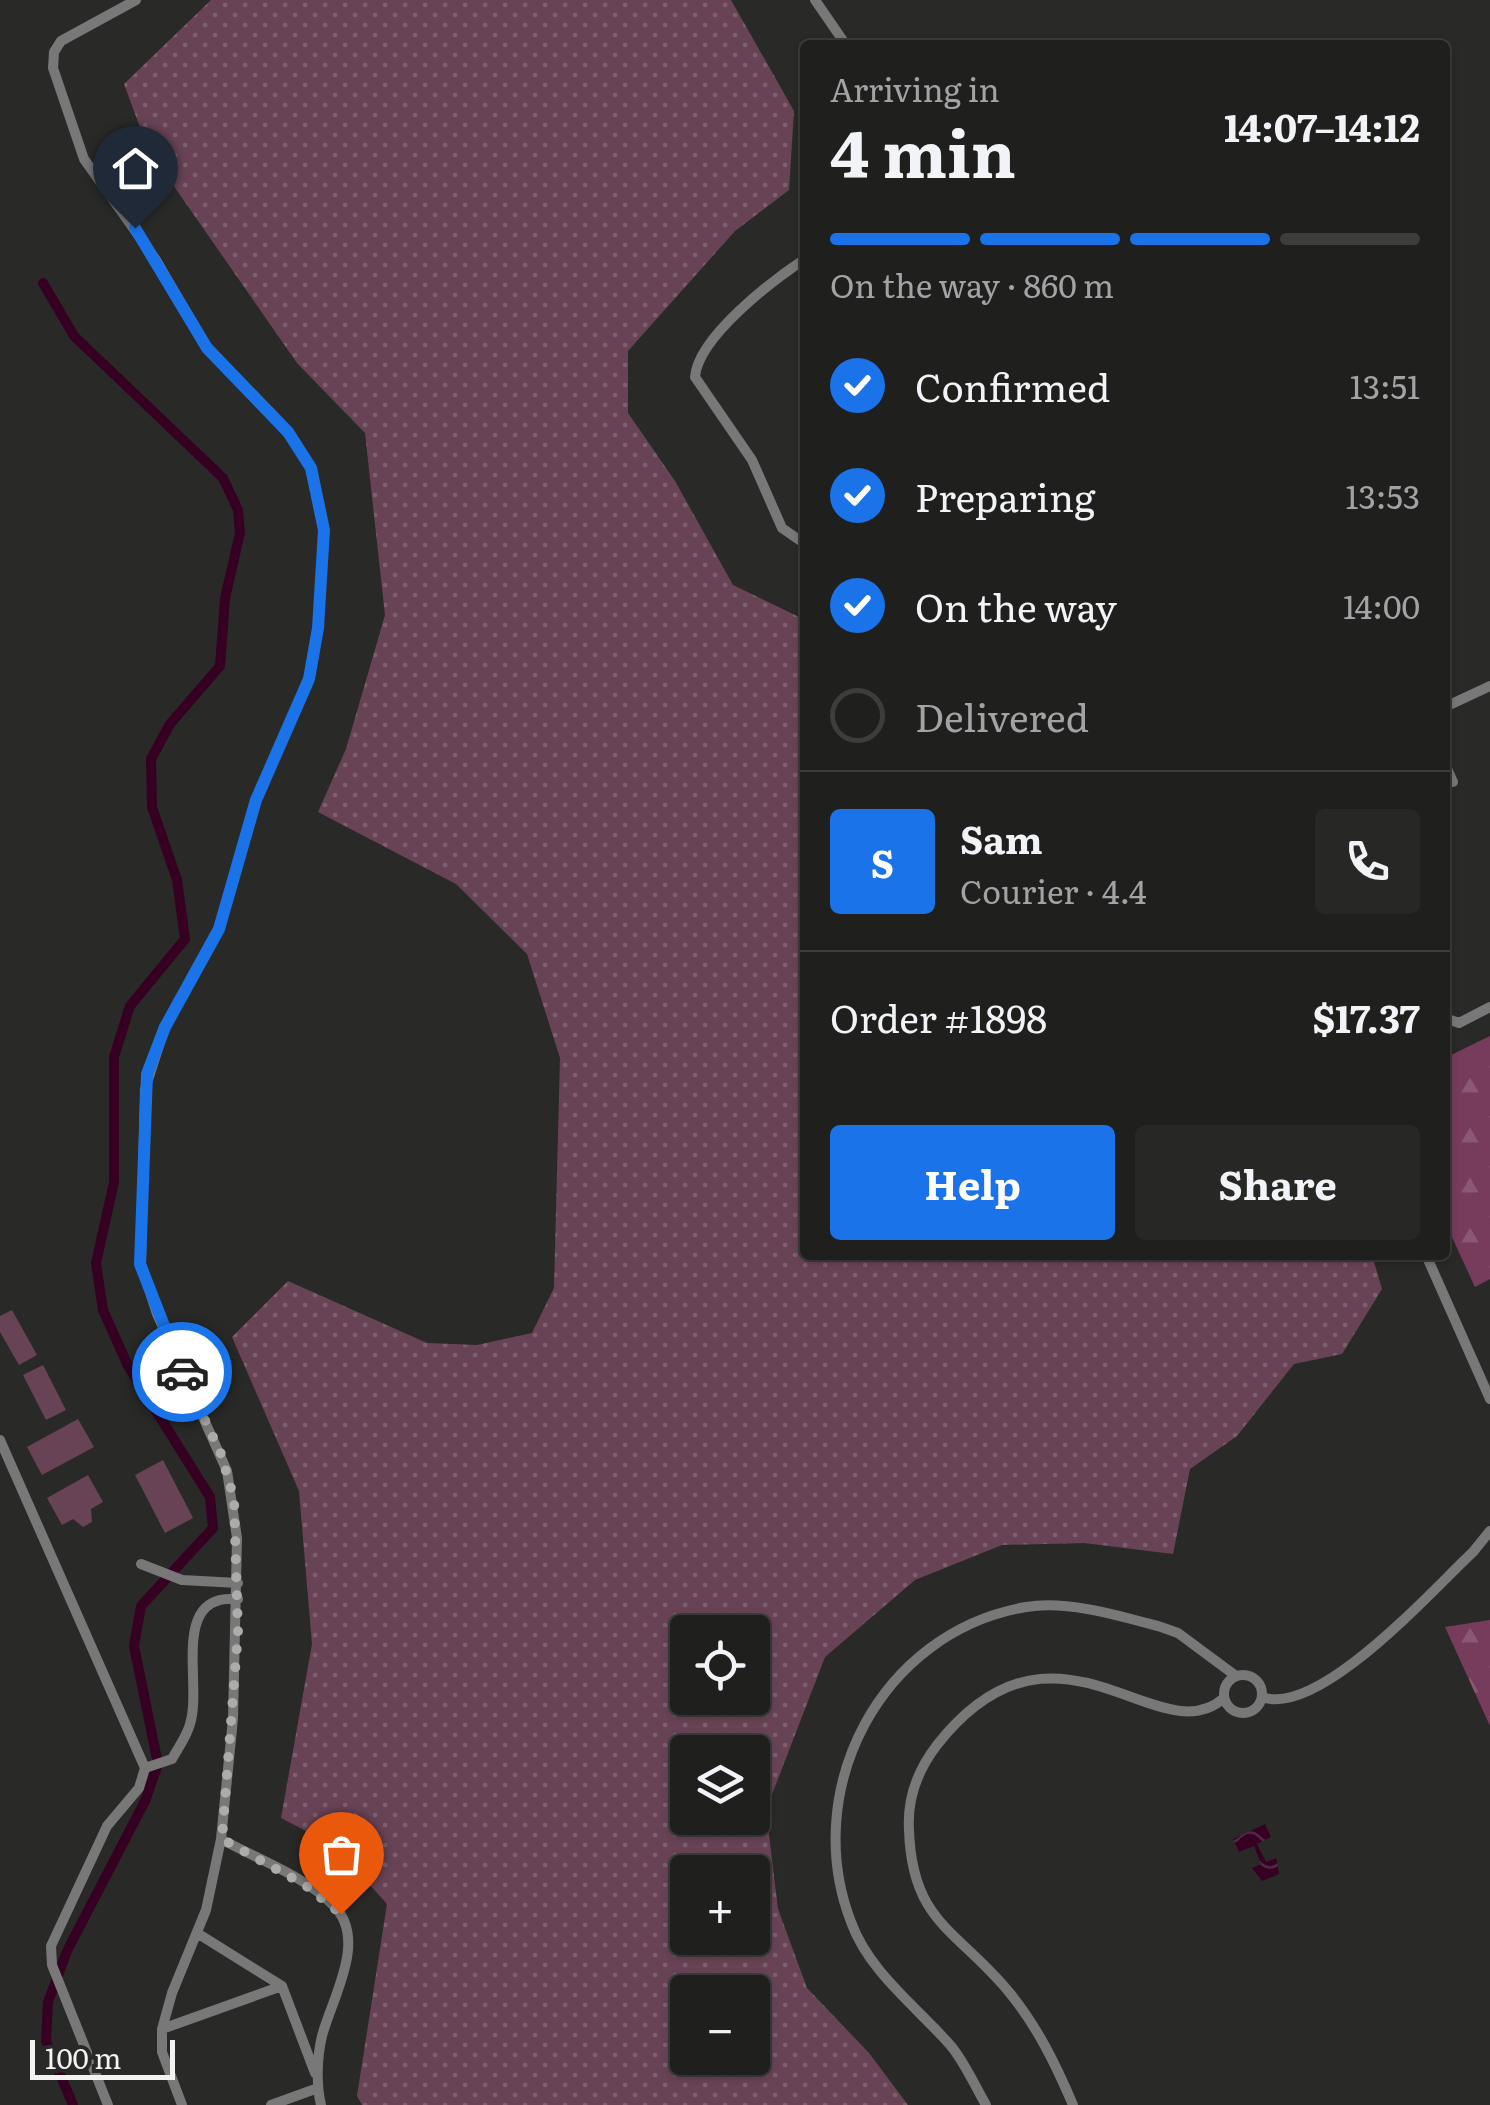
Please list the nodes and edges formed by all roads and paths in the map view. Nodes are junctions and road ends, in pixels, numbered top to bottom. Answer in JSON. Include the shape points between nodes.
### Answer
{"nodes":[{"id":1,"x":136,"y":0,"type":"edge"},
{"id":2,"x":814,"y":0,"type":"edge"},
{"id":3,"x":842,"y":40,"type":"edge"},
{"id":4,"x":800,"y":263,"type":"edge"},
{"id":5,"x":800,"y":541,"type":"edge"},
{"id":6,"x":1490,"y":686,"type":"edge"},
{"id":7,"x":1450,"y":705,"type":"edge"},
{"id":8,"x":1450,"y":777,"type":"edge"},
{"id":9,"x":1452,"y":782,"type":"dead end"},
{"id":10,"x":1490,"y":1007,"type":"edge"},
{"id":11,"x":1450,"y":1020,"type":"edge"},
{"id":12,"x":1428,"y":1260,"type":"edge"},
{"id":13,"x":1490,"y":1400,"type":"edge"},
{"id":14,"x":0,"y":1440,"type":"edge"},
{"id":15,"x":1490,"y":1530,"type":"edge"},
{"id":16,"x":141,"y":1564,"type":"dead end"},
{"id":17,"x":238,"y":1583,"type":"junction"},
{"id":18,"x":238,"y":1599,"type":"junction"},
{"id":19,"x":1236,"y":1676,"type":"junction"},
{"id":20,"x":1262,"y":1697,"type":"junction"},
{"id":21,"x":1224,"y":1698,"type":"junction"},
{"id":22,"x":145,"y":1768,"type":"junction"},
{"id":23,"x":222,"y":1839,"type":"junction"},
{"id":24,"x":197,"y":1933,"type":"junction"},
{"id":25,"x":282,"y":1986,"type":"junction"},
{"id":26,"x":162,"y":2029,"type":"junction"},
{"id":27,"x":318,"y":2084,"type":"junction"},
{"id":28,"x":108,"y":2105,"type":"edge"},
{"id":29,"x":182,"y":2105,"type":"edge"},
{"id":30,"x":271,"y":2105,"type":"edge"},
{"id":31,"x":320,"y":2105,"type":"edge"},
{"id":32,"x":986,"y":2105,"type":"edge"},
{"id":33,"x":1074,"y":2105,"type":"edge"}],
"edges":[{"from":1,"to":17,"type":"street","via":[[61,41],[54,52],[53,68],[84,159],[156,260],[207,348],[288,432],[311,468],[324,530],[309,679],[256,800],[219,929],[165,1027],[145,1089],[140,1264],[232,1484]]},
{"from":2,"to":3,"type":"street"},
{"from":4,"to":5,"type":"street","via":[[756,296],[704,352],[695,372],[752,460],[782,528]]},
{"from":6,"to":7,"type":"street"},
{"from":8,"to":9,"type":"street"},
{"from":10,"to":11,"type":"street","via":[[1458,1023]]},
{"from":12,"to":13,"type":"street"},
{"from":14,"to":22,"type":"street"},
{"from":15,"to":20,"type":"street","via":[[1339,1672],[1294,1698]]},
{"from":16,"to":17,"type":"street","via":[[182,1580]]},
{"from":17,"to":18,"type":"street"},
{"from":18,"to":22,"type":"street","via":[[206,1604],[194,1623],[191,1723],[172,1759]]},
{"from":18,"to":23,"type":"street"},
{"from":19,"to":20,"type":"street","via":[[1252,1677]]},
{"from":19,"to":21,"type":"street"},
{"from":19,"to":32,"type":"street","via":[[1161,1626],[1027,1607],[942,1641],[868,1712],[842,1772],[834,1838],[840,1890],[866,1953],[954,2049]]},
{"from":20,"to":21,"type":"street","via":[[1244,1713]]},
{"from":21,"to":33,"type":"street","via":[[1190,1714],[1070,1677],[1030,1681],[973,1706],[930,1755],[914,1786],[910,1856],[921,1895],[1023,2010]]},
{"from":22,"to":28,"type":"street","via":[[138,1788],[107,1826],[50,1946]]},
{"from":23,"to":24,"type":"street"},
{"from":23,"to":27,"type":"street","via":[[328,1900],[345,1921],[348,1949],[323,2034]]},
{"from":24,"to":25,"type":"street"},
{"from":24,"to":26,"type":"street"},
{"from":25,"to":26,"type":"street"},
{"from":25,"to":27,"type":"street"},
{"from":26,"to":29,"type":"street","via":[[162,2052]]},
{"from":27,"to":30,"type":"street"},
{"from":27,"to":31,"type":"street"}]}
